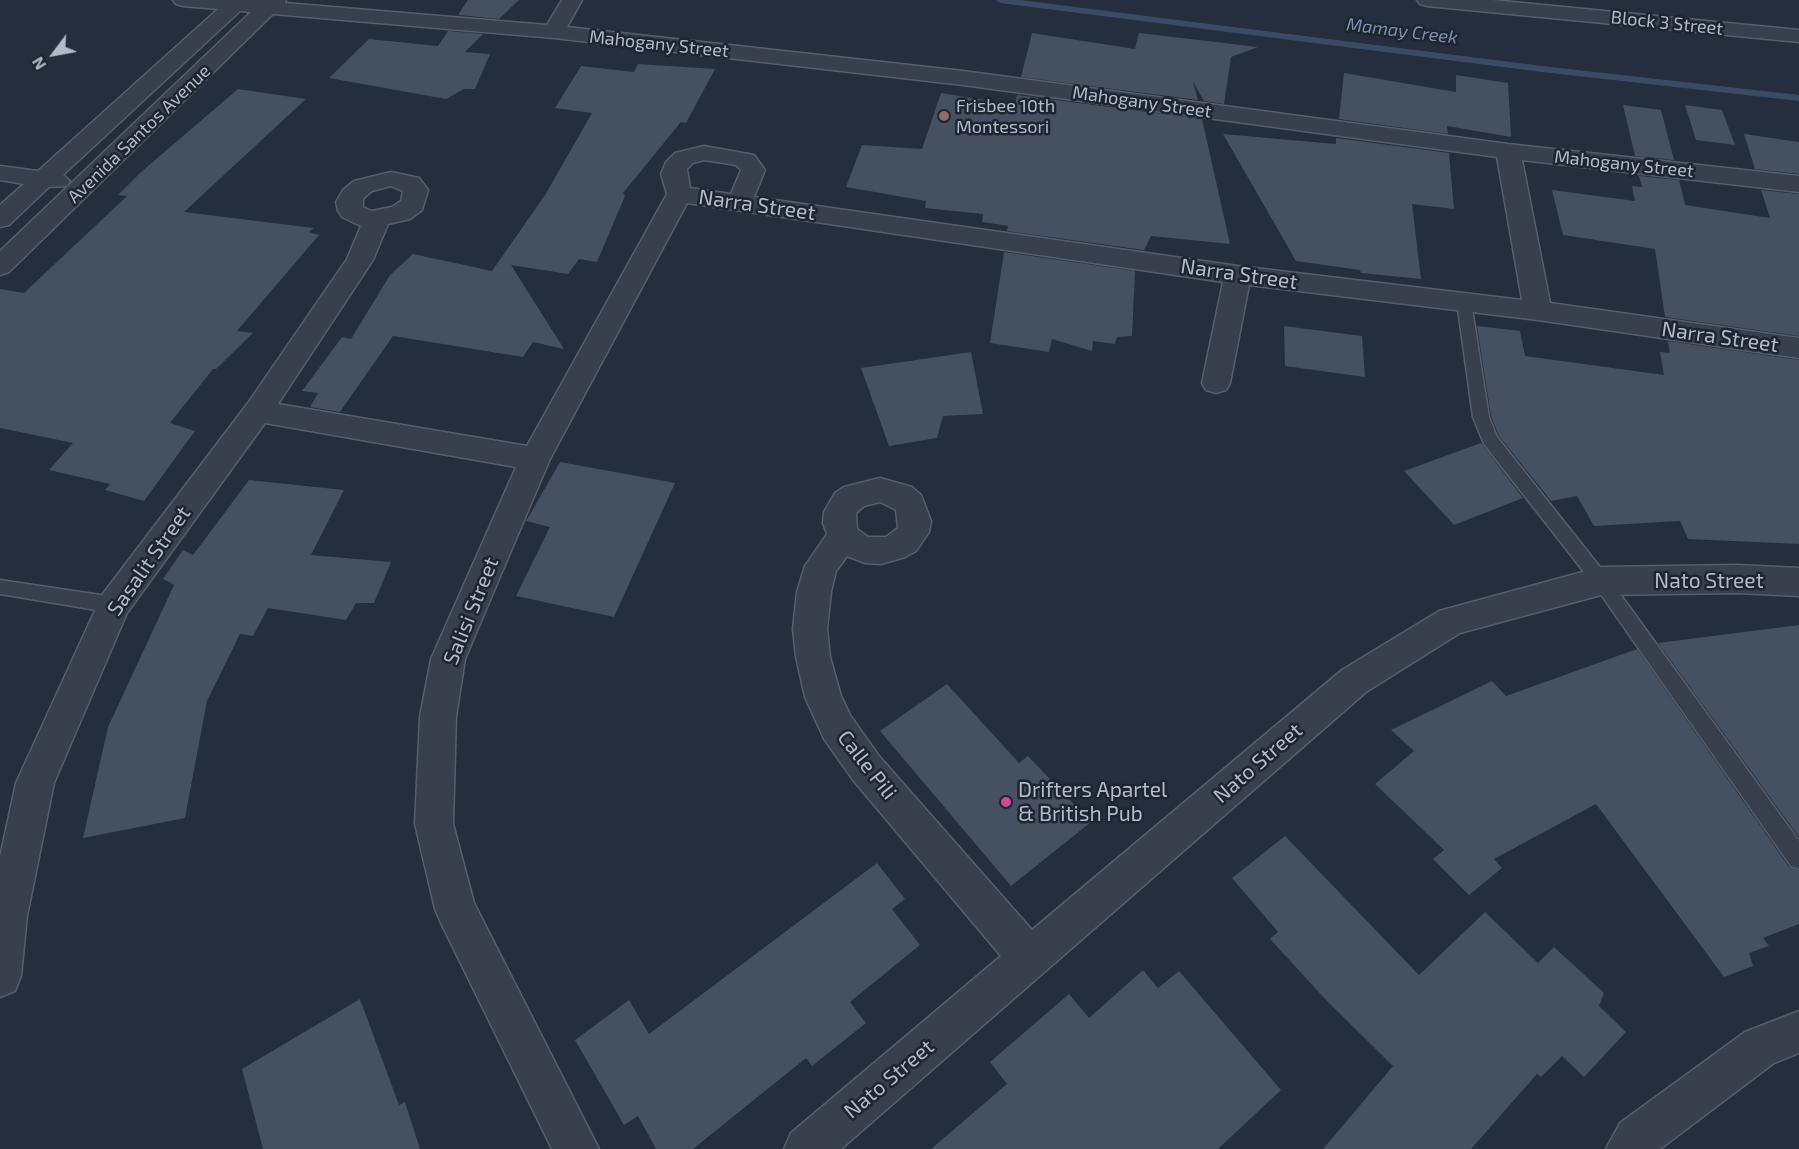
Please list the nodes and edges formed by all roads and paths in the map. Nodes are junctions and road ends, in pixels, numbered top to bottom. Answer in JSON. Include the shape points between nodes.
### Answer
{"nodes":[{"id":1,"x":183,"y":0,"type":"edge"},
{"id":2,"x":572,"y":0,"type":"edge"},
{"id":3,"x":1427,"y":0,"type":"edge"},
{"id":4,"x":1627,"y":0,"type":"edge"},
{"id":5,"x":1470,"y":2,"type":"edge"},
{"id":6,"x":237,"y":3,"type":"edge"},
{"id":7,"x":272,"y":4,"type":"edge"},
{"id":8,"x":1638,"y":20,"type":"junction"},
{"id":9,"x":554,"y":32,"type":"junction"},
{"id":10,"x":1799,"y":36,"type":"edge"},
{"id":11,"x":1508,"y":151,"type":"junction"},
{"id":12,"x":0,"y":173,"type":"edge"},
{"id":13,"x":44,"y":179,"type":"junction"},
{"id":14,"x":86,"y":184,"type":"junction"},
{"id":15,"x":1799,"y":184,"type":"edge"},
{"id":16,"x":679,"y":194,"type":"junction"},
{"id":17,"x":739,"y":203,"type":"junction"},
{"id":18,"x":0,"y":219,"type":"edge"},
{"id":19,"x":377,"y":219,"type":"dead end"},
{"id":20,"x":0,"y":266,"type":"edge"},
{"id":21,"x":1238,"y":275,"type":"junction"},
{"id":22,"x":1464,"y":302,"type":"junction"},
{"id":23,"x":1538,"y":312,"type":"junction"},
{"id":24,"x":1799,"y":348,"type":"edge"},
{"id":25,"x":1216,"y":383,"type":"dead end"},
{"id":26,"x":258,"y":411,"type":"junction"},
{"id":27,"x":535,"y":459,"type":"junction"},
{"id":28,"x":844,"y":536,"type":"dead end"},
{"id":29,"x":1601,"y":581,"type":"junction"},
{"id":30,"x":1799,"y":582,"type":"edge"},
{"id":31,"x":0,"y":587,"type":"edge"},
{"id":32,"x":114,"y":605,"type":"junction"},
{"id":33,"x":1799,"y":859,"type":"edge"},
{"id":34,"x":1030,"y":959,"type":"junction"},
{"id":35,"x":0,"y":976,"type":"edge"},
{"id":36,"x":1799,"y":1032,"type":"edge"},
{"id":37,"x":576,"y":1149,"type":"edge"},
{"id":38,"x":807,"y":1149,"type":"edge"},
{"id":39,"x":1629,"y":1149,"type":"edge"}],
"edges":[{"from":1,"to":6,"type":"street","name":"Mahogany Street"},
{"from":2,"to":9,"type":"street"},
{"from":3,"to":5,"type":"street","name":"Block 3 Street"},
{"from":4,"to":8,"type":"street"},
{"from":5,"to":8,"type":"street","name":"Block 3 Street"},
{"from":6,"to":7,"type":"street","name":"Mahogany Street"},
{"from":6,"to":13,"type":"street","name":"Avenida Santos Avenue"},
{"from":7,"to":9,"type":"street","name":"Mahogany Street"},
{"from":7,"to":14,"type":"street","name":"Avenida Santos Avenue"},
{"from":8,"to":10,"type":"street","name":"Block 3 Street"},
{"from":9,"to":11,"type":"street","name":"Mahogany Street","via":[[963,78]]},
{"from":11,"to":15,"type":"street","name":"Mahogany Street"},
{"from":11,"to":23,"type":"street"},
{"from":12,"to":13,"type":"street"},
{"from":13,"to":14,"type":"street"},
{"from":13,"to":18,"type":"street","name":"Avenida Santos Avenue"},
{"from":14,"to":20,"type":"street","name":"Avenida Santos Avenue"},
{"from":16,"to":17,"type":"street","name":"Narra Street"},
{"from":16,"to":17,"type":"street","via":[[673,174],[684,158],[695,153],[734,157],[745,160],[753,170]]},
{"from":16,"to":27,"type":"street","name":"Salisi Street"},
{"from":17,"to":21,"type":"street","name":"Narra Street"},
{"from":19,"to":26,"type":"street","name":"Sasalit Street","via":[[360,260]]},
{"from":21,"to":22,"type":"street","name":"Narra Street"},
{"from":21,"to":25,"type":"street"},
{"from":22,"to":23,"type":"street","name":"Narra Street"},
{"from":22,"to":29,"type":"lane","via":[[1487,434]]},
{"from":23,"to":24,"type":"street","name":"Narra Street"},
{"from":26,"to":27,"type":"street"},
{"from":26,"to":32,"type":"street","name":"Sasalit Street"},
{"from":27,"to":37,"type":"street","name":"Salisi Street","via":[[448,659],[438,717],[434,824],[455,909]]},
{"from":28,"to":34,"type":"street","name":"Calle Pili","via":[[821,566],[814,592],[810,629],[823,697],[837,727],[866,768]]},
{"from":29,"to":30,"type":"street","name":"Nato Street"},
{"from":29,"to":33,"type":"lane"},
{"from":29,"to":34,"type":"street","name":"Nato Street","via":[[1451,621],[1354,681]]},
{"from":31,"to":32,"type":"lane"},
{"from":32,"to":35,"type":"street","name":"Sasalit Street","via":[[34,783],[7,916]]},
{"from":34,"to":38,"type":"street","name":"Nato Street"},
{"from":36,"to":39,"type":"street","via":[[1760,1047],[1636,1139]]}]}
